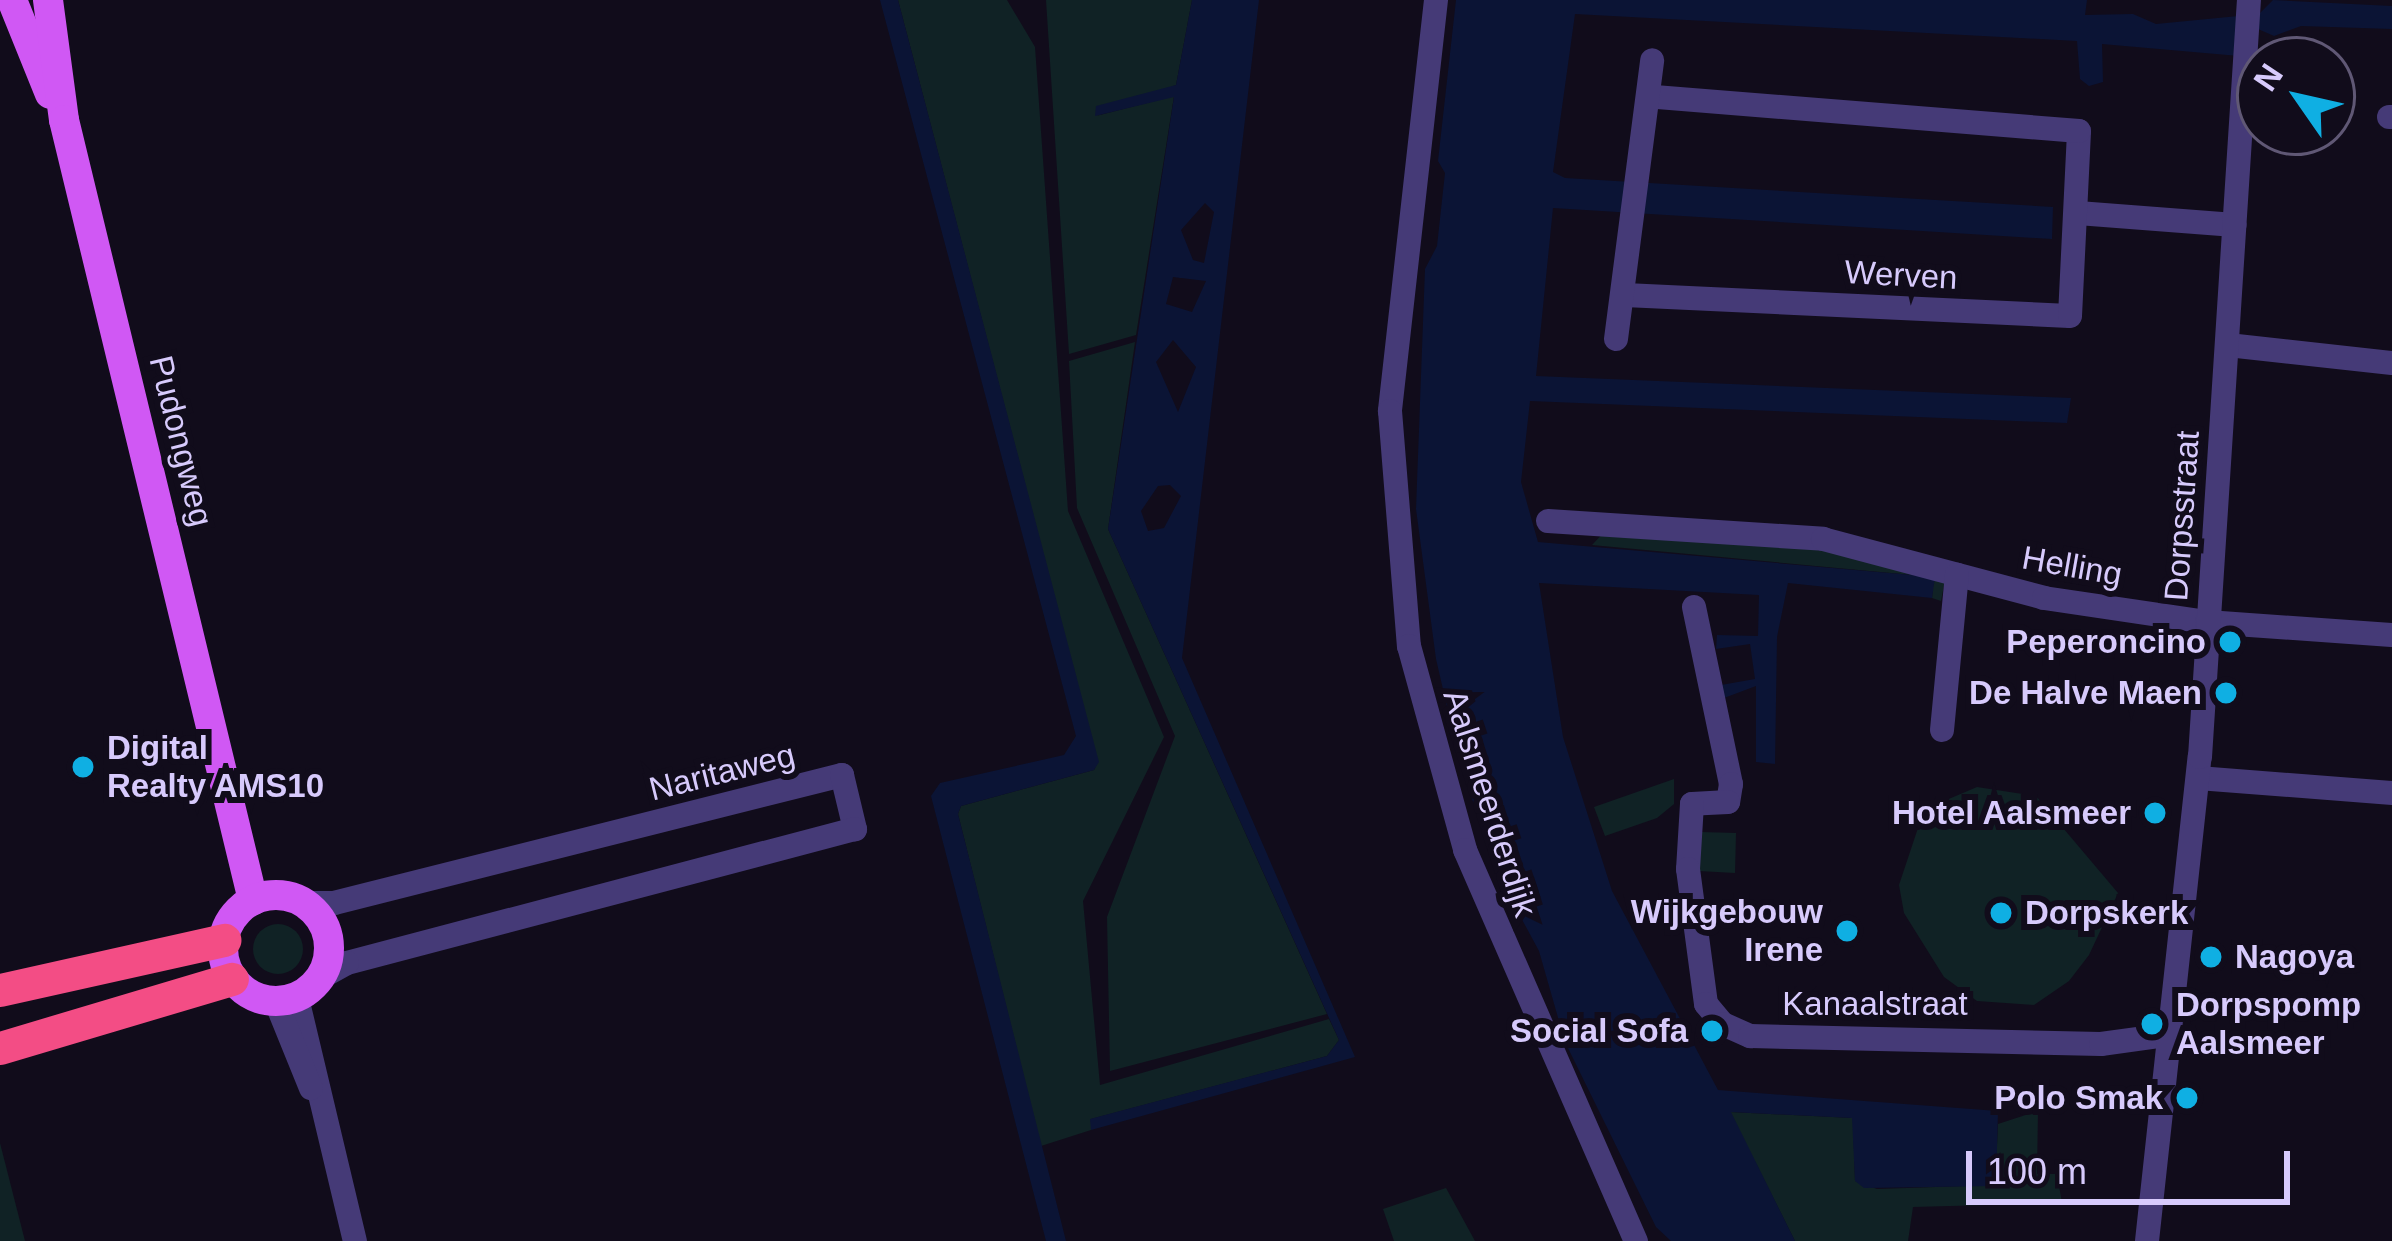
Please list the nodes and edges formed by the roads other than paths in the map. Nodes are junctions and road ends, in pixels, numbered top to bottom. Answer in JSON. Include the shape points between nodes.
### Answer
{"nodes":[{"id":1,"x":12,"y":0,"type":"edge"},
{"id":2,"x":48,"y":0,"type":"edge"},
{"id":3,"x":1436,"y":0,"type":"edge"},
{"id":4,"x":2248,"y":15,"type":"edge"},
{"id":5,"x":1652,"y":60,"type":"dead end"},
{"id":6,"x":1648,"y":96,"type":"junction"},
{"id":7,"x":64,"y":120,"type":"junction"},
{"id":8,"x":2078,"y":213,"type":"junction"},
{"id":9,"x":2235,"y":225,"type":"junction"},
{"id":10,"x":1625,"y":295,"type":"junction"},
{"id":11,"x":1616,"y":339,"type":"dead end"},
{"id":12,"x":2228,"y":345,"type":"junction"},
{"id":13,"x":2392,"y":363,"type":"edge"},
{"id":14,"x":1548,"y":521,"type":"dead end"},
{"id":15,"x":1957,"y":575,"type":"junction"},
{"id":16,"x":1694,"y":607,"type":"dead end"},
{"id":17,"x":2207,"y":622,"type":"junction"},
{"id":18,"x":2392,"y":635,"type":"edge"},
{"id":19,"x":1942,"y":730,"type":"dead end"},
{"id":20,"x":2198,"y":778,"type":"junction"},
{"id":21,"x":2392,"y":794,"type":"edge"},
{"id":22,"x":263,"y":897,"type":"junction"},
{"id":23,"x":306,"y":903,"type":"junction"},
{"id":24,"x":224,"y":940,"type":"junction"},
{"id":25,"x":322,"y":977,"type":"junction"},
{"id":26,"x":232,"y":979,"type":"junction"},
{"id":27,"x":0,"y":990,"type":"edge"},
{"id":28,"x":286,"y":1000,"type":"junction"},
{"id":29,"x":2167,"y":1035,"type":"junction"},
{"id":30,"x":0,"y":1048,"type":"edge"},
{"id":31,"x":355,"y":1241,"type":"edge"},
{"id":32,"x":1636,"y":1241,"type":"edge"},
{"id":33,"x":2147,"y":1241,"type":"edge"}],
"edges":[{"from":1,"to":7,"type":"main road","name":"Pudongweg"},
{"from":2,"to":7,"type":"main road","name":"Pudongweg"},
{"from":3,"to":32,"type":"street","name":"Aalsmeerderdijk","via":[[1390,411],[1409,646],[1434,760],[1486,906]]},
{"from":4,"to":9,"type":"street","name":"Dorpsstraat"},
{"from":5,"to":6,"type":"street"},
{"from":6,"to":8,"type":"street","name":"Werven","via":[[2079,131]]},
{"from":6,"to":10,"type":"street"},
{"from":7,"to":22,"type":"main road","name":"Pudongweg"},
{"from":8,"to":9,"type":"street"},
{"from":8,"to":10,"type":"street","name":"Werven","via":[[2070,316]]},
{"from":9,"to":12,"type":"street","name":"Dorpsstraat"},
{"from":10,"to":11,"type":"street"},
{"from":12,"to":13,"type":"street"},
{"from":12,"to":17,"type":"street","name":"Dorpsstraat"},
{"from":14,"to":15,"type":"street","name":"Helling","via":[[1823,539]]},
{"from":15,"to":17,"type":"street","name":"Helling","via":[[2044,598]]},
{"from":15,"to":19,"type":"street"},
{"from":16,"to":29,"type":"street","name":"Kanaalstraat","via":[[1731,784],[1728,802],[1692,804],[1688,869],[1706,1004],[1723,1024],[1750,1036],[2102,1044]]},
{"from":17,"to":18,"type":"street","name":"Helling"},
{"from":17,"to":20,"type":"street","name":"Dorpsstraat"},
{"from":20,"to":21,"type":"street"},
{"from":20,"to":29,"type":"street","name":"Dorpsstraat"},
{"from":22,"to":23,"type":"main road"},
{"from":22,"to":24,"type":"main road"},
{"from":23,"to":25,"type":"main road","via":[[327,929]]},
{"from":23,"to":25,"type":"street","name":"Naritaweg","via":[[334,903],[842,776],[855,830],[347,963]]},
{"from":24,"to":26,"type":"main road"},
{"from":24,"to":27,"type":"highway"},
{"from":25,"to":28,"type":"main road"},
{"from":26,"to":28,"type":"main road"},
{"from":26,"to":30,"type":"highway"},
{"from":28,"to":31,"type":"street"},
{"from":29,"to":33,"type":"street","name":"Dorpsstraat"}]}
